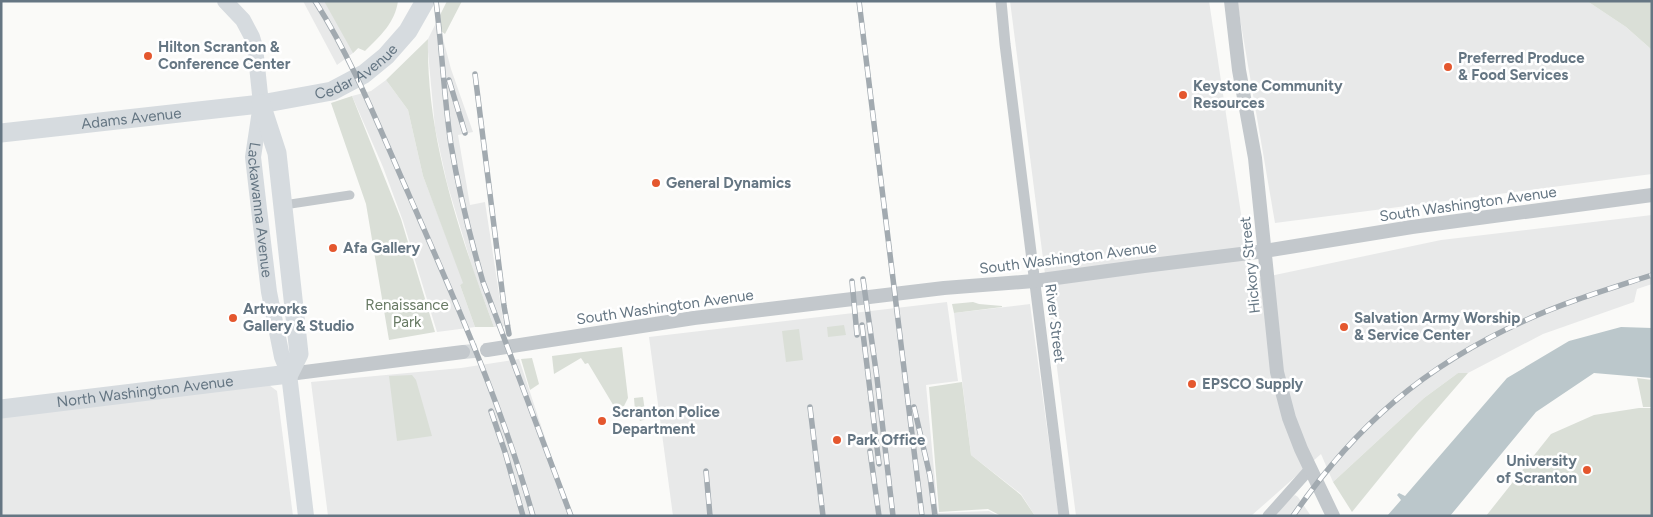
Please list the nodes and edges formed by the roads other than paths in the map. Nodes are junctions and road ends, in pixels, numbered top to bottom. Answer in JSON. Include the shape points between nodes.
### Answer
{"nodes":[{"id":1,"x":225,"y":1,"type":"edge"},
{"id":2,"x":1001,"y":1,"type":"edge"},
{"id":3,"x":1231,"y":1,"type":"edge"},
{"id":4,"x":422,"y":7,"type":"edge"},
{"id":5,"x":260,"y":104,"type":"junction"},
{"id":6,"x":1,"y":133,"type":"edge"},
{"id":7,"x":350,"y":196,"type":"dead end"},
{"id":8,"x":1652,"y":196,"type":"edge"},
{"id":9,"x":284,"y":206,"type":"dead end"},
{"id":10,"x":1265,"y":252,"type":"junction"},
{"id":11,"x":1034,"y":281,"type":"junction"},
{"id":12,"x":487,"y":350,"type":"tunnel mouth"},
{"id":13,"x":463,"y":352,"type":"tunnel mouth"},
{"id":14,"x":289,"y":374,"type":"junction"},
{"id":15,"x":1,"y":409,"type":"edge"},
{"id":16,"x":1309,"y":470,"type":"junction"},
{"id":17,"x":306,"y":516,"type":"edge"},
{"id":18,"x":1064,"y":516,"type":"edge"},
{"id":19,"x":1268,"y":516,"type":"edge"},
{"id":20,"x":1332,"y":516,"type":"edge"}],
"edges":[{"from":1,"to":5,"type":"main road","name":"Lackawanna Avenue","via":[[243,20],[252,37]]},
{"from":2,"to":11,"type":"street","name":"River Street"},
{"from":3,"to":10,"type":"street","name":"Hickory Street","via":[[1239,70],[1255,158]]},
{"from":4,"to":5,"type":"main road","name":"Cedar Avenue","via":[[398,43],[364,74],[332,91]]},
{"from":5,"to":6,"type":"main road","name":"Adams Avenue"},
{"from":5,"to":14,"type":"main road","name":"Lackawanna Avenue","via":[[277,153],[296,326],[299,354]]},
{"from":7,"to":9,"type":"street"},
{"from":8,"to":10,"type":"street","name":"South Washington Avenue","via":[[1412,227]]},
{"from":10,"to":11,"type":"street","name":"South Washington Avenue"},
{"from":10,"to":16,"type":"street","name":"Hickory Street","via":[[1277,372],[1289,418]]},
{"from":11,"to":12,"type":"street","name":"South Washington Avenue","via":[[944,288],[694,318]]},
{"from":11,"to":18,"type":"street","name":"River Street"},
{"from":13,"to":14,"type":"street"},
{"from":14,"to":15,"type":"main road","name":"North Washington Avenue"},
{"from":14,"to":17,"type":"main road"},
{"from":16,"to":19,"type":"street"},
{"from":16,"to":20,"type":"street","name":"Hickory Street"}]}
